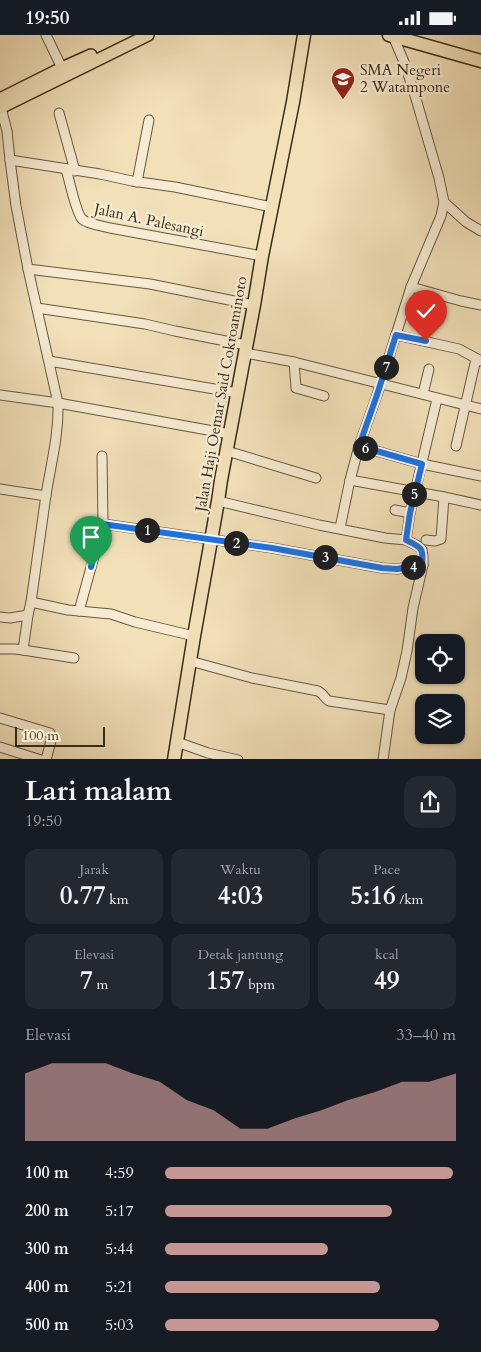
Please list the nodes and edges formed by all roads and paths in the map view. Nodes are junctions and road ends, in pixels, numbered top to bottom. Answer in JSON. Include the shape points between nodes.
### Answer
{"nodes":[{"id":1,"x":46,"y":35,"type":"edge"},
{"id":2,"x":134,"y":35,"type":"edge"},
{"id":3,"x":148,"y":35,"type":"edge"},
{"id":4,"x":304,"y":35,"type":"edge"},
{"id":5,"x":391,"y":36,"type":"edge"},
{"id":6,"x":481,"y":61,"type":"edge"},
{"id":7,"x":62,"y":68,"type":"junction"},
{"id":8,"x":0,"y":104,"type":"edge"},
{"id":9,"x":60,"y":113,"type":"dead end"},
{"id":10,"x":149,"y":120,"type":"dead end"},
{"id":11,"x":10,"y":160,"type":"junction"},
{"id":12,"x":70,"y":170,"type":"junction"},
{"id":13,"x":137,"y":182,"type":"junction"},
{"id":14,"x":444,"y":202,"type":"junction"},
{"id":15,"x":272,"y":207,"type":"junction"},
{"id":16,"x":481,"y":231,"type":"edge"},
{"id":17,"x":262,"y":256,"type":"junction"},
{"id":18,"x":28,"y":269,"type":"junction"},
{"id":19,"x":411,"y":287,"type":"junction"},
{"id":20,"x":254,"y":305,"type":"junction"},
{"id":21,"x":481,"y":305,"type":"edge"},
{"id":22,"x":37,"y":308,"type":"junction"},
{"id":23,"x":396,"y":335,"type":"junction"},
{"id":24,"x":245,"y":349,"type":"junction"},
{"id":25,"x":479,"y":360,"type":"edge"},
{"id":26,"x":49,"y":361,"type":"junction"},
{"id":27,"x":294,"y":362,"type":"junction"},
{"id":28,"x":429,"y":369,"type":"dead end"},
{"id":29,"x":381,"y":384,"type":"junction"},
{"id":30,"x":238,"y":393,"type":"junction"},
{"id":31,"x":422,"y":394,"type":"junction"},
{"id":32,"x":0,"y":395,"type":"edge"},
{"id":33,"x":324,"y":396,"type":"dead end"},
{"id":34,"x":437,"y":399,"type":"junction"},
{"id":35,"x":58,"y":403,"type":"junction"},
{"id":36,"x":465,"y":405,"type":"junction"},
{"id":37,"x":481,"y":409,"type":"edge"},
{"id":38,"x":230,"y":434,"type":"junction"},
{"id":39,"x":359,"y":446,"type":"junction"},
{"id":40,"x":456,"y":446,"type":"dead end"},
{"id":41,"x":227,"y":451,"type":"junction"},
{"id":42,"x":102,"y":456,"type":"dead end"},
{"id":43,"x":422,"y":464,"type":"junction"},
{"id":44,"x":481,"y":476,"type":"edge"},
{"id":45,"x":316,"y":478,"type":"dead end"},
{"id":46,"x":350,"y":480,"type":"junction"},
{"id":47,"x":0,"y":489,"type":"edge"},
{"id":48,"x":414,"y":492,"type":"junction"},
{"id":49,"x":46,"y":497,"type":"junction"},
{"id":50,"x":444,"y":497,"type":"junction"},
{"id":51,"x":218,"y":501,"type":"junction"},
{"id":52,"x":481,"y":505,"type":"edge"},
{"id":53,"x":395,"y":510,"type":"dead end"},
{"id":54,"x":410,"y":513,"type":"junction"},
{"id":55,"x":102,"y":524,"type":"junction"},
{"id":56,"x":340,"y":528,"type":"junction"},
{"id":57,"x":211,"y":540,"type":"junction"},
{"id":58,"x":406,"y":540,"type":"junction"},
{"id":59,"x":426,"y":540,"type":"dead end"},
{"id":60,"x":422,"y":565,"type":"junction"},
{"id":61,"x":31,"y":602,"type":"junction"},
{"id":62,"x":79,"y":611,"type":"junction"},
{"id":63,"x":28,"y":615,"type":"junction"},
{"id":64,"x":0,"y":617,"type":"edge"},
{"id":65,"x":194,"y":636,"type":"junction"},
{"id":66,"x":0,"y":649,"type":"edge"},
{"id":67,"x":23,"y":651,"type":"junction"},
{"id":68,"x":74,"y":658,"type":"dead end"},
{"id":69,"x":190,"y":661,"type":"junction"},
{"id":70,"x":390,"y":711,"type":"junction"},
{"id":71,"x":0,"y":717,"type":"edge"},
{"id":72,"x":177,"y":741,"type":"junction"},
{"id":73,"x":0,"y":747,"type":"edge"},
{"id":74,"x":15,"y":756,"type":"edge"},
{"id":75,"x":41,"y":759,"type":"edge"},
{"id":76,"x":46,"y":759,"type":"edge"},
{"id":77,"x":174,"y":759,"type":"edge"},
{"id":78,"x":238,"y":759,"type":"edge"},
{"id":79,"x":383,"y":759,"type":"edge"}],
"edges":[{"from":1,"to":7,"type":"street"},
{"from":2,"to":7,"type":"main road"},
{"from":3,"to":8,"type":"main road"},
{"from":4,"to":15,"type":"highway","name":"Jalan Haji Oemar Said Cokroaminoto"},
{"from":5,"to":6,"type":"highway"},
{"from":5,"to":14,"type":"street","via":[[414,92]]},
{"from":7,"to":8,"type":"main road"},
{"from":8,"to":11,"type":"street"},
{"from":9,"to":12,"type":"street"},
{"from":10,"to":13,"type":"street"},
{"from":11,"to":12,"type":"street"},
{"from":11,"to":18,"type":"street"},
{"from":12,"to":13,"type":"street"},
{"from":12,"to":17,"type":"street","name":"Jalan A. Palesangi","via":[[78,210],[86,221]]},
{"from":13,"to":15,"type":"street"},
{"from":14,"to":16,"type":"street"},
{"from":14,"to":19,"type":"street"},
{"from":15,"to":17,"type":"highway","name":"Jalan Haji Oemar Said Cokroaminoto"},
{"from":17,"to":20,"type":"highway","name":"Jalan Haji Oemar Said Cokroaminoto"},
{"from":18,"to":20,"type":"street","via":[[150,284]]},
{"from":18,"to":22,"type":"street"},
{"from":19,"to":21,"type":"street"},
{"from":19,"to":23,"type":"street"},
{"from":20,"to":24,"type":"highway","name":"Jalan Haji Oemar Said Cokroaminoto"},
{"from":22,"to":24,"type":"street","via":[[145,324]]},
{"from":22,"to":26,"type":"street"},
{"from":23,"to":25,"type":"street","via":[[459,349]]},
{"from":23,"to":29,"type":"street"},
{"from":24,"to":27,"type":"street"},
{"from":24,"to":30,"type":"highway","name":"Jalan Haji Oemar Said Cokroaminoto"},
{"from":25,"to":36,"type":"street"},
{"from":26,"to":30,"type":"street"},
{"from":26,"to":35,"type":"street"},
{"from":27,"to":29,"type":"street"},
{"from":27,"to":33,"type":"street","via":[[296,388]]},
{"from":28,"to":31,"type":"street"},
{"from":29,"to":31,"type":"street"},
{"from":29,"to":39,"type":"street"},
{"from":30,"to":38,"type":"highway","name":"Jalan Haji Oemar Said Cokroaminoto"},
{"from":31,"to":34,"type":"street"},
{"from":32,"to":35,"type":"street"},
{"from":34,"to":36,"type":"street"},
{"from":34,"to":43,"type":"street"},
{"from":35,"to":38,"type":"street"},
{"from":35,"to":49,"type":"street"},
{"from":36,"to":37,"type":"street"},
{"from":36,"to":40,"type":"street"},
{"from":38,"to":41,"type":"highway","name":"Jalan Haji Oemar Said Cokroaminoto"},
{"from":39,"to":43,"type":"street"},
{"from":39,"to":46,"type":"street"},
{"from":41,"to":45,"type":"street"},
{"from":41,"to":51,"type":"highway","name":"Jalan Haji Oemar Said Cokroaminoto"},
{"from":42,"to":55,"type":"street"},
{"from":43,"to":44,"type":"street"},
{"from":43,"to":48,"type":"street"},
{"from":46,"to":48,"type":"street"},
{"from":46,"to":56,"type":"street"},
{"from":47,"to":49,"type":"street"},
{"from":48,"to":50,"type":"street"},
{"from":48,"to":54,"type":"street"},
{"from":49,"to":61,"type":"street"},
{"from":50,"to":52,"type":"street"},
{"from":50,"to":59,"type":"street","via":[[440,539]]},
{"from":51,"to":56,"type":"street"},
{"from":51,"to":57,"type":"highway","name":"Jalan Haji Oemar Said Cokroaminoto"},
{"from":53,"to":54,"type":"street"},
{"from":54,"to":58,"type":"street"},
{"from":55,"to":57,"type":"street"},
{"from":55,"to":62,"type":"street"},
{"from":56,"to":58,"type":"street"},
{"from":57,"to":60,"type":"street","via":[[382,568]]},
{"from":57,"to":65,"type":"highway","name":"Jalan Haji Oemar Said Cokroaminoto"},
{"from":58,"to":60,"type":"street","via":[[422,550]]},
{"from":60,"to":70,"type":"street","via":[[407,651]]},
{"from":61,"to":62,"type":"street"},
{"from":61,"to":63,"type":"street"},
{"from":62,"to":65,"type":"street","via":[[111,614]]},
{"from":63,"to":64,"type":"street"},
{"from":63,"to":67,"type":"street"},
{"from":65,"to":69,"type":"highway","name":"Jalan Haji Oemar Said Cokroaminoto"},
{"from":66,"to":67,"type":"street"},
{"from":67,"to":68,"type":"street"},
{"from":69,"to":70,"type":"street","via":[[318,691],[329,701]]},
{"from":69,"to":72,"type":"highway","name":"Jalan Haji Oemar Said Cokroaminoto"},
{"from":70,"to":79,"type":"street"},
{"from":71,"to":76,"type":"street","via":[[50,733],[52,737]]},
{"from":72,"to":77,"type":"highway","name":"Jalan Haji Oemar Said Cokroaminoto"},
{"from":72,"to":78,"type":"street","via":[[208,753]]},
{"from":73,"to":74,"type":"street"},
{"from":74,"to":75,"type":"street"}]}
